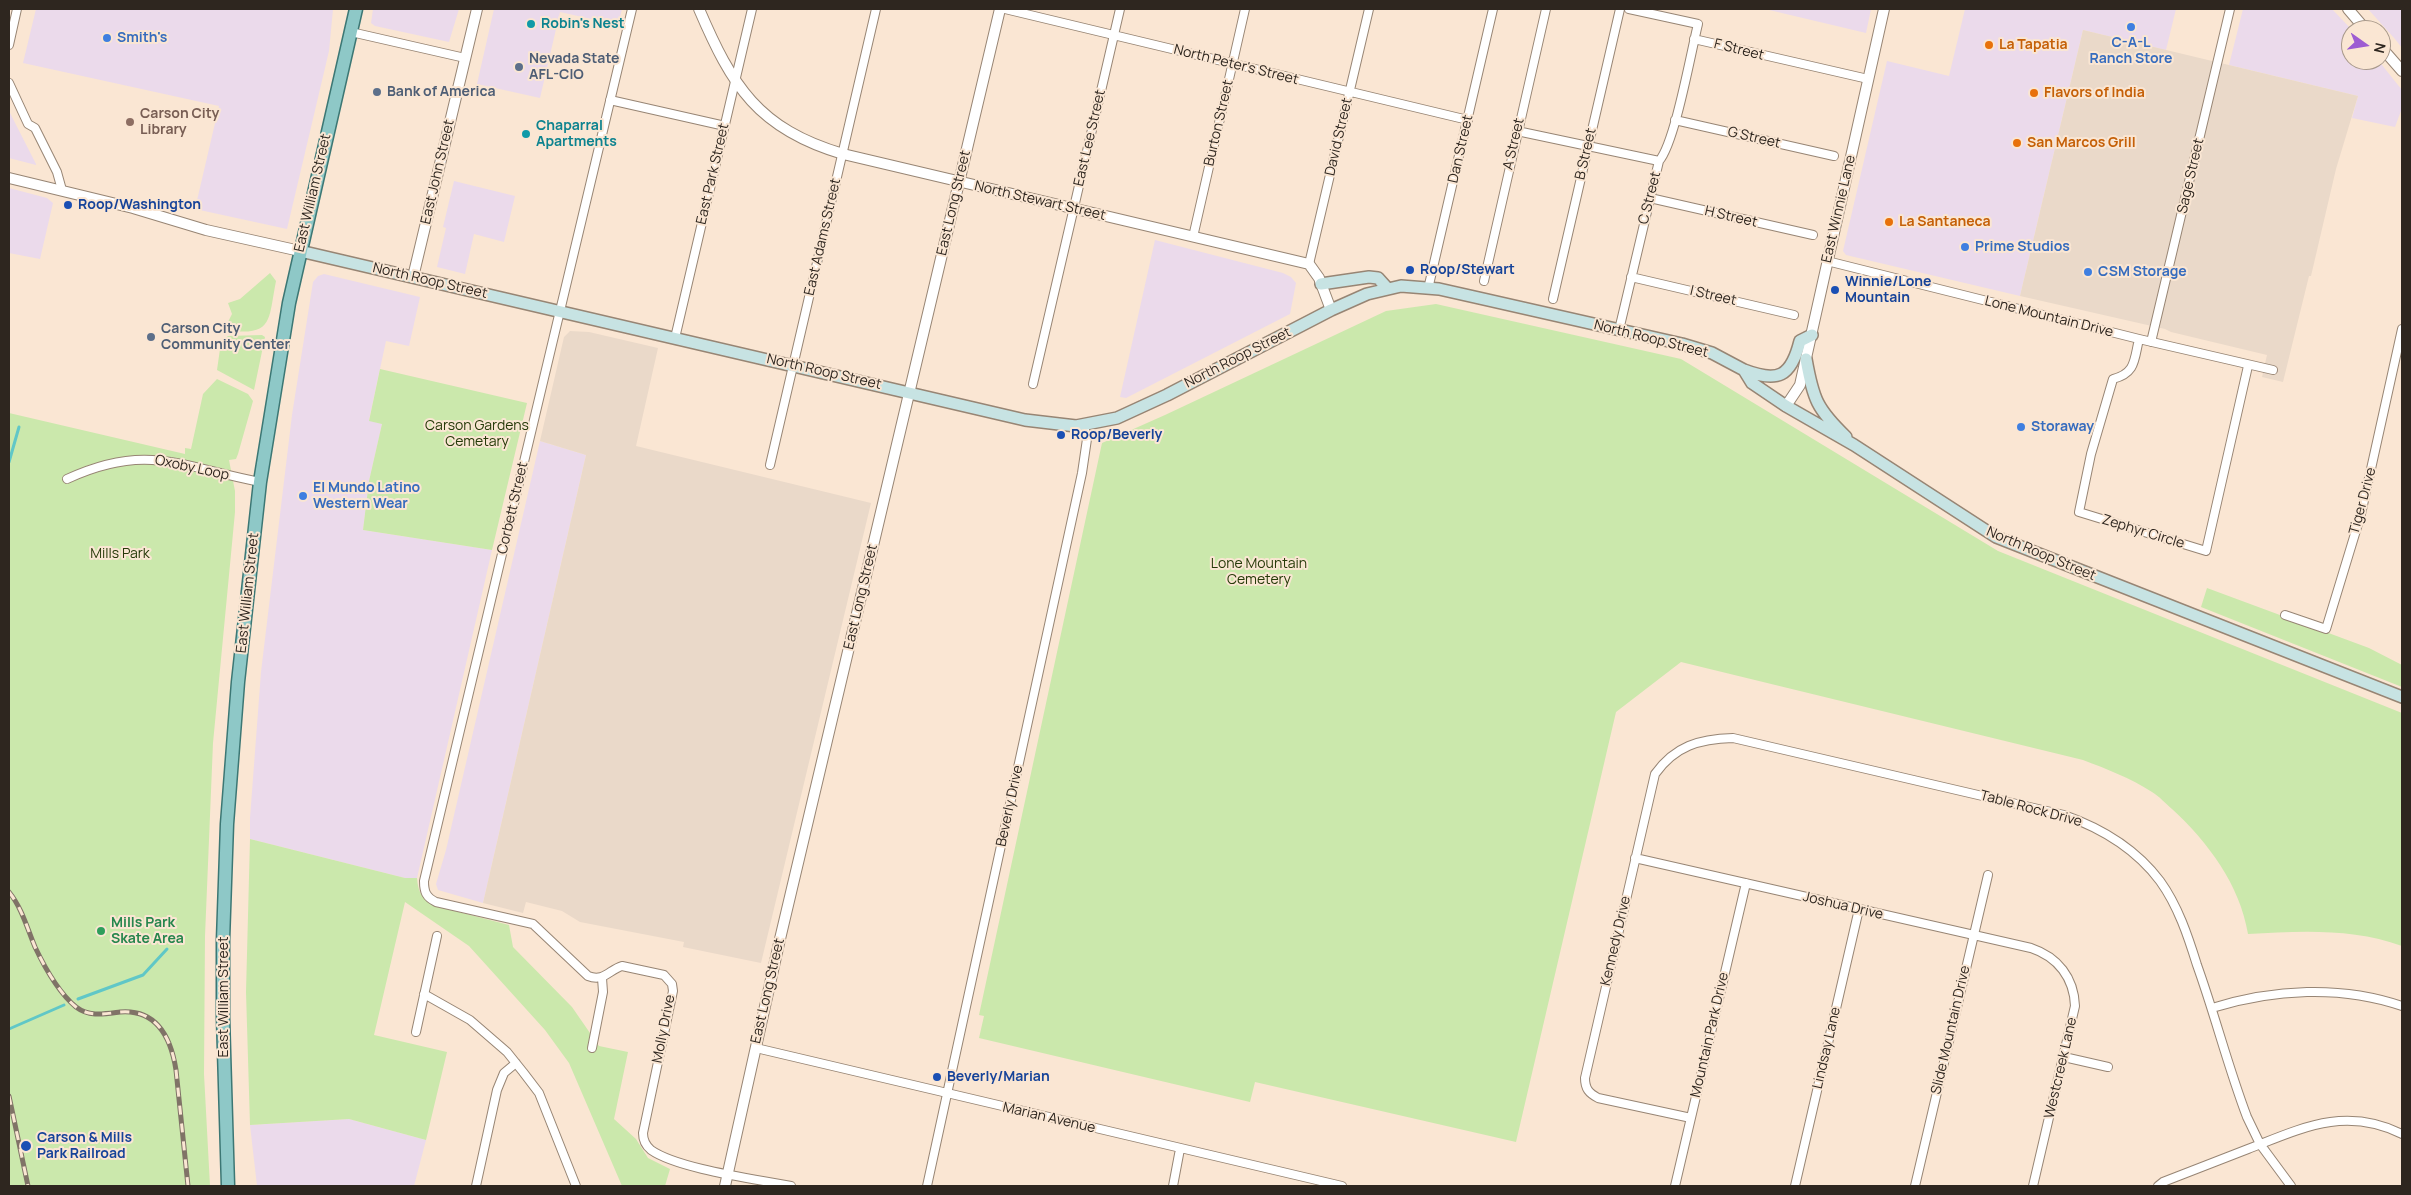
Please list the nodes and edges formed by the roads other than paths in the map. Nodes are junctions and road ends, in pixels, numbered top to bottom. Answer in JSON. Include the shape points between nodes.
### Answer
{"nodes":[{"id":1,"x":17,"y":9,"type":"edge"},
{"id":2,"x":356,"y":9,"type":"edge"},
{"id":3,"x":477,"y":9,"type":"edge"},
{"id":4,"x":632,"y":9,"type":"edge"},
{"id":5,"x":699,"y":9,"type":"edge"},
{"id":6,"x":752,"y":9,"type":"edge"},
{"id":7,"x":876,"y":9,"type":"edge"},
{"id":8,"x":1000,"y":9,"type":"edge"},
{"id":9,"x":1005,"y":9,"type":"edge"},
{"id":10,"x":1120,"y":9,"type":"edge"},
{"id":11,"x":1245,"y":9,"type":"edge"},
{"id":12,"x":1369,"y":9,"type":"edge"},
{"id":13,"x":1493,"y":9,"type":"edge"},
{"id":14,"x":1546,"y":9,"type":"edge"},
{"id":15,"x":1620,"y":9,"type":"edge"},
{"id":16,"x":1629,"y":9,"type":"edge"},
{"id":17,"x":1884,"y":9,"type":"edge"},
{"id":18,"x":2230,"y":9,"type":"edge"},
{"id":19,"x":2348,"y":9,"type":"edge"},
{"id":20,"x":2357,"y":20,"type":"edge"},
{"id":21,"x":351,"y":32,"type":"junction"},
{"id":22,"x":1114,"y":36,"type":"junction"},
{"id":23,"x":1694,"y":39,"type":"junction"},
{"id":24,"x":9,"y":45,"type":"edge"},
{"id":25,"x":465,"y":58,"type":"junction"},
{"id":26,"x":2391,"y":58,"type":"edge"},
{"id":27,"x":1233,"y":63,"type":"junction"},
{"id":28,"x":2402,"y":71,"type":"edge"},
{"id":29,"x":1868,"y":80,"type":"junction"},
{"id":30,"x":735,"y":82,"type":"junction"},
{"id":31,"x":9,"y":83,"type":"edge"},
{"id":32,"x":1350,"y":92,"type":"junction"},
{"id":33,"x":610,"y":100,"type":"junction"},
{"id":34,"x":1468,"y":120,"type":"junction"},
{"id":35,"x":1675,"y":120,"type":"junction"},
{"id":36,"x":725,"y":126,"type":"junction"},
{"id":37,"x":1517,"y":131,"type":"junction"},
{"id":38,"x":1588,"y":146,"type":"junction"},
{"id":39,"x":843,"y":154,"type":"junction"},
{"id":40,"x":1834,"y":156,"type":"dead end"},
{"id":41,"x":1659,"y":161,"type":"junction"},
{"id":42,"x":9,"y":178,"type":"edge"},
{"id":43,"x":959,"y":182,"type":"junction"},
{"id":44,"x":62,"y":190,"type":"junction"},
{"id":45,"x":1650,"y":198,"type":"junction"},
{"id":46,"x":1074,"y":209,"type":"junction"},
{"id":47,"x":1813,"y":235,"type":"dead end"},
{"id":48,"x":1193,"y":237,"type":"junction"},
{"id":49,"x":300,"y":251,"type":"junction"},
{"id":50,"x":1827,"y":262,"type":"junction"},
{"id":51,"x":1309,"y":264,"type":"junction"},
{"id":52,"x":1631,"y":277,"type":"junction"},
{"id":53,"x":413,"y":278,"type":"junction"},
{"id":54,"x":1484,"y":281,"type":"dead end"},
{"id":55,"x":1321,"y":284,"type":"junction"},
{"id":56,"x":1386,"y":288,"type":"junction"},
{"id":57,"x":1428,"y":289,"type":"junction"},
{"id":58,"x":1553,"y":299,"type":"dead end"},
{"id":59,"x":1331,"y":310,"type":"junction"},
{"id":60,"x":560,"y":312,"type":"junction"},
{"id":61,"x":1794,"y":315,"type":"dead end"},
{"id":62,"x":2402,"y":329,"type":"edge"},
{"id":63,"x":1619,"y":330,"type":"junction"},
{"id":64,"x":1812,"y":336,"type":"junction"},
{"id":65,"x":674,"y":338,"type":"junction"},
{"id":66,"x":2139,"y":339,"type":"junction"},
{"id":67,"x":2151,"y":342,"type":"junction"},
{"id":68,"x":1806,"y":360,"type":"junction"},
{"id":69,"x":794,"y":365,"type":"junction"},
{"id":70,"x":2248,"y":366,"type":"junction"},
{"id":71,"x":1744,"y":370,"type":"junction"},
{"id":72,"x":2272,"y":370,"type":"dead end"},
{"id":73,"x":1033,"y":384,"type":"dead end"},
{"id":74,"x":910,"y":392,"type":"junction"},
{"id":75,"x":1786,"y":406,"type":"junction"},
{"id":76,"x":1084,"y":426,"type":"junction"},
{"id":77,"x":1854,"y":445,"type":"junction"},
{"id":78,"x":770,"y":465,"type":"dead end"},
{"id":79,"x":67,"y":480,"type":"dead end"},
{"id":80,"x":260,"y":482,"type":"junction"},
{"id":81,"x":2285,"y":615,"type":"dead end"},
{"id":82,"x":2402,"y":697,"type":"edge"},
{"id":83,"x":1733,"y":738,"type":"joint"},
{"id":84,"x":1635,"y":858,"type":"junction"},
{"id":85,"x":1988,"y":875,"type":"dead end"},
{"id":86,"x":1746,"y":883,"type":"junction"},
{"id":87,"x":1859,"y":909,"type":"junction"},
{"id":88,"x":437,"y":936,"type":"dead end"},
{"id":89,"x":1973,"y":936,"type":"junction"},
{"id":90,"x":2049,"y":956,"type":"joint"},
{"id":91,"x":602,"y":978,"type":"junction"},
{"id":92,"x":424,"y":994,"type":"junction"},
{"id":93,"x":2402,"y":1006,"type":"edge"},
{"id":94,"x":2212,"y":1008,"type":"junction"},
{"id":95,"x":416,"y":1032,"type":"dead end"},
{"id":96,"x":592,"y":1048,"type":"dead end"},
{"id":97,"x":756,"y":1048,"type":"junction"},
{"id":98,"x":2064,"y":1057,"type":"junction"},
{"id":99,"x":516,"y":1063,"type":"junction"},
{"id":100,"x":2108,"y":1067,"type":"dead end"},
{"id":101,"x":946,"y":1094,"type":"junction"},
{"id":102,"x":1691,"y":1118,"type":"junction"},
{"id":103,"x":2402,"y":1134,"type":"edge"},
{"id":104,"x":2260,"y":1144,"type":"junction"},
{"id":105,"x":1180,"y":1148,"type":"junction"},
{"id":106,"x":728,"y":1173,"type":"junction"},
{"id":107,"x":228,"y":1186,"type":"edge"},
{"id":108,"x":476,"y":1186,"type":"edge"},
{"id":109,"x":576,"y":1186,"type":"edge"},
{"id":110,"x":725,"y":1186,"type":"edge"},
{"id":111,"x":791,"y":1186,"type":"edge"},
{"id":112,"x":927,"y":1186,"type":"edge"},
{"id":113,"x":1172,"y":1186,"type":"edge"},
{"id":114,"x":1342,"y":1186,"type":"edge"},
{"id":115,"x":1675,"y":1186,"type":"edge"},
{"id":116,"x":1795,"y":1186,"type":"edge"},
{"id":117,"x":1915,"y":1186,"type":"edge"},
{"id":118,"x":2033,"y":1186,"type":"edge"},
{"id":119,"x":2158,"y":1186,"type":"edge"},
{"id":120,"x":2291,"y":1186,"type":"edge"}],
"edges":[{"from":1,"to":24,"type":"street"},
{"from":2,"to":21,"type":"main road","name":"East William Street"},
{"from":3,"to":25,"type":"street","name":"East John Street"},
{"from":4,"to":33,"type":"street","name":"Corbett Street"},
{"from":5,"to":30,"type":"street","name":"North Stewart Street"},
{"from":6,"to":30,"type":"street","name":"East Park Street"},
{"from":7,"to":39,"type":"street","name":"East Adams Street"},
{"from":8,"to":43,"type":"street","name":"East Long Street"},
{"from":9,"to":22,"type":"street","name":"North Peter's Street"},
{"from":10,"to":22,"type":"street","name":"East Lee Street"},
{"from":11,"to":27,"type":"street","name":"Burton Street"},
{"from":12,"to":32,"type":"street","name":"David Street"},
{"from":13,"to":34,"type":"street","name":"Dan Street"},
{"from":14,"to":37,"type":"street","name":"A Street"},
{"from":15,"to":38,"type":"street","name":"B Street"},
{"from":16,"to":23,"type":"street","via":[[1698,24]]},
{"from":17,"to":29,"type":"street","name":"East Winnie Lane"},
{"from":18,"to":67,"type":"street","name":"Sage Street"},
{"from":19,"to":20,"type":"street"},
{"from":21,"to":25,"type":"street"},
{"from":21,"to":49,"type":"main road","name":"East William Street"},
{"from":22,"to":27,"type":"street","name":"North Peter's Street"},
{"from":22,"to":46,"type":"street","name":"East Lee Street"},
{"from":23,"to":29,"type":"street","name":"F Street"},
{"from":23,"to":35,"type":"street","name":"C Street"},
{"from":25,"to":53,"type":"street","name":"East John Street"},
{"from":26,"to":28,"type":"street"},
{"from":27,"to":32,"type":"street","name":"North Peter's Street"},
{"from":27,"to":48,"type":"street","name":"Burton Street"},
{"from":29,"to":50,"type":"street","name":"East Winnie Lane"},
{"from":30,"to":36,"type":"street","name":"East Park Street"},
{"from":30,"to":39,"type":"street","name":"North Stewart Street","via":[[749,100],[782,127],[810,143]]},
{"from":31,"to":44,"type":"street","via":[[28,124],[35,128],[57,172]]},
{"from":32,"to":34,"type":"street","name":"North Peter's Street"},
{"from":32,"to":51,"type":"street","name":"David Street"},
{"from":33,"to":36,"type":"street"},
{"from":33,"to":60,"type":"street","name":"Corbett Street"},
{"from":34,"to":57,"type":"street","name":"Dan Street"},
{"from":35,"to":40,"type":"street","name":"G Street"},
{"from":35,"to":41,"type":"street","name":"C Street","via":[[1665,154]]},
{"from":36,"to":65,"type":"street","name":"East Park Street"},
{"from":37,"to":38,"type":"street"},
{"from":37,"to":54,"type":"street","name":"A Street"},
{"from":38,"to":41,"type":"street"},
{"from":38,"to":58,"type":"street","name":"B Street"},
{"from":39,"to":43,"type":"street","name":"North Stewart Street"},
{"from":39,"to":69,"type":"street","name":"East Adams Street"},
{"from":41,"to":45,"type":"street","name":"C Street"},
{"from":42,"to":44,"type":"street","name":"North Roop Street"},
{"from":43,"to":46,"type":"street","name":"North Stewart Street"},
{"from":43,"to":74,"type":"street","name":"East Long Street"},
{"from":44,"to":49,"type":"street","name":"North Roop Street","via":[[152,213],[187,226]]},
{"from":45,"to":47,"type":"street","name":"H Street"},
{"from":45,"to":52,"type":"street","name":"C Street"},
{"from":46,"to":48,"type":"street","name":"North Stewart Street"},
{"from":46,"to":73,"type":"street","name":"East Lee Street"},
{"from":48,"to":51,"type":"street","name":"North Stewart Street"},
{"from":49,"to":53,"type":"main road","name":"North Roop Street"},
{"from":49,"to":80,"type":"main road","name":"East William Street","via":[[276,374]]},
{"from":50,"to":64,"type":"street","name":"East Winnie Lane"},
{"from":50,"to":66,"type":"street","name":"Lone Mountain Drive"},
{"from":51,"to":55,"type":"street"},
{"from":52,"to":61,"type":"street","name":"I Street"},
{"from":52,"to":63,"type":"street","name":"C Street"},
{"from":53,"to":60,"type":"main road","name":"North Roop Street"},
{"from":55,"to":56,"type":"main road","via":[[1378,278]]},
{"from":55,"to":59,"type":"street"},
{"from":56,"to":57,"type":"main road","name":"North Roop Street"},
{"from":56,"to":59,"type":"main road","name":"North Roop Street"},
{"from":57,"to":63,"type":"main road","name":"North Roop Street"},
{"from":59,"to":76,"type":"main road","name":"North Roop Street","via":[[1160,398],[1117,418]]},
{"from":60,"to":65,"type":"main road","name":"North Roop Street"},
{"from":60,"to":91,"type":"street","name":"Corbett Street","via":[[424,880],[424,891],[429,899],[436,902],[533,924],[588,976]]},
{"from":62,"to":81,"type":"street","name":"Tiger Drive","via":[[2361,514],[2326,629]]},
{"from":63,"to":71,"type":"main road","name":"North Roop Street","via":[[1712,353]]},
{"from":64,"to":68,"type":"street","name":"East Winnie Lane"},
{"from":64,"to":71,"type":"main road","via":[[1800,341],[1794,362],[1776,377],[1764,378]]},
{"from":65,"to":69,"type":"main road","name":"North Roop Street"},
{"from":66,"to":67,"type":"street","name":"Lone Mountain Drive"},
{"from":66,"to":70,"type":"street","name":"Zephyr Circle","via":[[2132,370],[2113,379],[2091,454],[2079,512],[2206,551]]},
{"from":67,"to":70,"type":"street","name":"Lone Mountain Drive"},
{"from":68,"to":75,"type":"street","name":"East Winnie Lane","via":[[1800,385]]},
{"from":68,"to":77,"type":"main road","via":[[1823,414]]},
{"from":69,"to":74,"type":"main road","name":"North Roop Street"},
{"from":69,"to":78,"type":"street","name":"East Adams Street"},
{"from":70,"to":72,"type":"street","name":"Lone Mountain Drive"},
{"from":71,"to":75,"type":"main road","name":"North Roop Street","via":[[1752,383]]},
{"from":74,"to":76,"type":"main road","name":"North Roop Street","via":[[1025,420]]},
{"from":74,"to":97,"type":"street","name":"East Long Street"},
{"from":75,"to":77,"type":"main road","name":"North Roop Street"},
{"from":76,"to":101,"type":"street","name":"Beverly Drive","via":[[1088,439],[1082,472]]},
{"from":77,"to":82,"type":"main road","name":"North Roop Street","via":[[1996,537]]},
{"from":79,"to":80,"type":"street","name":"Oxoby Loop","via":[[99,465],[139,458],[171,461]]},
{"from":80,"to":107,"type":"main road","name":"East William Street","via":[[238,682],[227,824],[223,1017]]},
{"from":83,"to":84,"type":"street","name":"Kennedy Drive","via":[[1693,743],[1662,764],[1651,787]]},
{"from":83,"to":94,"type":"street","name":"Table Rock Drive","via":[[2064,815],[2105,833],[2142,861],[2172,900]]},
{"from":84,"to":86,"type":"street","name":"Joshua Drive"},
{"from":84,"to":102,"type":"street","name":"Kennedy Drive","via":[[1585,1085],[1598,1098]]},
{"from":85,"to":89,"type":"street","name":"Slide Mountain Drive"},
{"from":86,"to":87,"type":"street","name":"Joshua Drive"},
{"from":86,"to":102,"type":"street","name":"Mountain Park Drive"},
{"from":87,"to":89,"type":"street","name":"Joshua Drive"},
{"from":87,"to":116,"type":"street","name":"Lindsay Lane"},
{"from":88,"to":92,"type":"street"},
{"from":89,"to":90,"type":"street","name":"Joshua Drive","via":[[2031,948]]},
{"from":89,"to":117,"type":"street","name":"Slide Mountain Drive"},
{"from":90,"to":98,"type":"street","name":"Westcreek Lane","via":[[2068,975],[2075,999]]},
{"from":91,"to":96,"type":"street","via":[[603,992]]},
{"from":91,"to":106,"type":"street","name":"Molly Drive","via":[[622,966],[664,975],[669,979],[673,991],[643,1138],[650,1149],[685,1164]]},
{"from":92,"to":95,"type":"street"},
{"from":92,"to":99,"type":"street","via":[[470,1020]]},
{"from":93,"to":94,"type":"street","via":[[2372,998],[2320,992],[2262,996]]},
{"from":94,"to":104,"type":"street","name":"Table Rock Drive","via":[[2241,1102]]},
{"from":97,"to":101,"type":"street","name":"Marian Avenue"},
{"from":97,"to":106,"type":"street","name":"East Long Street"},
{"from":98,"to":100,"type":"street"},
{"from":98,"to":118,"type":"street","name":"Westcreek Lane"},
{"from":99,"to":108,"type":"street","via":[[504,1073],[497,1090]]},
{"from":99,"to":109,"type":"street","via":[[539,1092]]},
{"from":101,"to":105,"type":"street","name":"Marian Avenue"},
{"from":101,"to":112,"type":"street","name":"Beverly Drive"},
{"from":102,"to":115,"type":"street","name":"Mountain Park Drive"},
{"from":103,"to":104,"type":"street","via":[[2375,1124],[2340,1120],[2302,1127]]},
{"from":104,"to":119,"type":"street"},
{"from":104,"to":120,"type":"street","name":"Table Rock Drive"},
{"from":105,"to":113,"type":"street"},
{"from":105,"to":114,"type":"street","name":"Marian Avenue"},
{"from":106,"to":110,"type":"street","name":"East Long Street"},
{"from":106,"to":111,"type":"street","name":"Molly Drive"}]}
